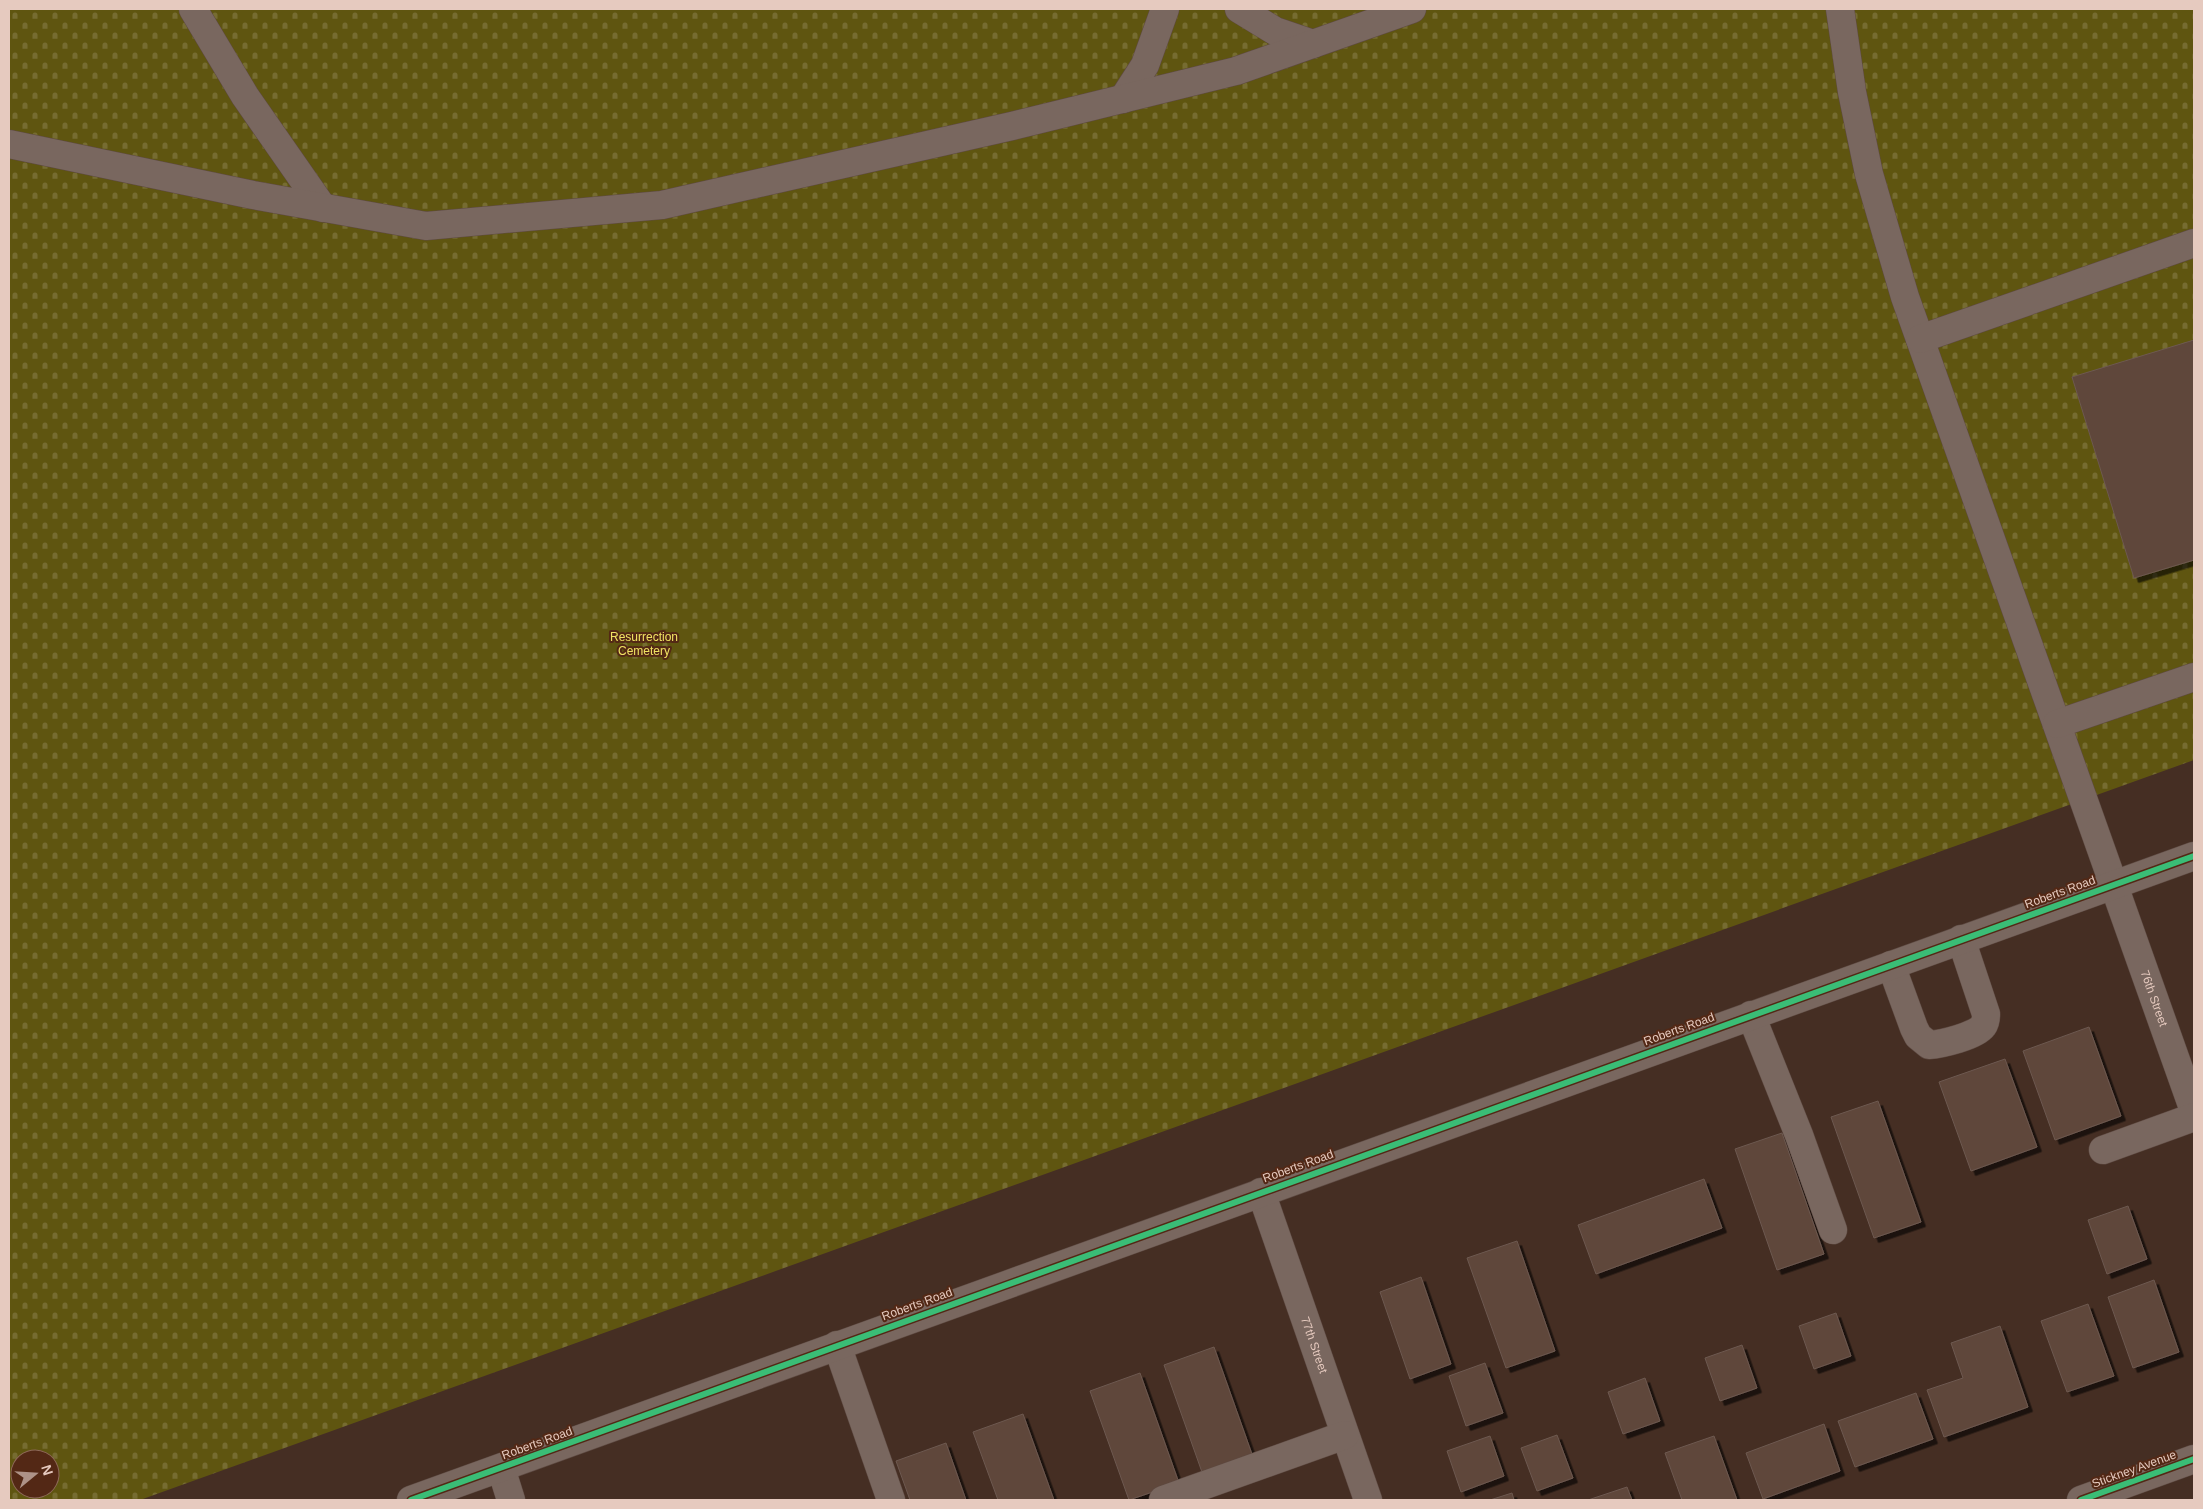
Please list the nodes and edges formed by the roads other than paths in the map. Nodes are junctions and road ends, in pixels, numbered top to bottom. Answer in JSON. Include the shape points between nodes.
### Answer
{"nodes":[{"id":1,"x":193,"y":9,"type":"edge"},
{"id":2,"x":1166,"y":9,"type":"edge"},
{"id":3,"x":1239,"y":9,"type":"edge"},
{"id":4,"x":1412,"y":9,"type":"edge"},
{"id":5,"x":1840,"y":9,"type":"edge"},
{"id":6,"x":1313,"y":44,"type":"junction"},
{"id":7,"x":1123,"y":99,"type":"junction"},
{"id":8,"x":9,"y":144,"type":"edge"},
{"id":9,"x":322,"y":208,"type":"junction"},
{"id":10,"x":2194,"y":243,"type":"edge"},
{"id":11,"x":1920,"y":339,"type":"junction"},
{"id":12,"x":2194,"y":677,"type":"edge"},
{"id":13,"x":2057,"y":724,"type":"junction"},
{"id":14,"x":2194,"y":856,"type":"edge"},
{"id":15,"x":2114,"y":885,"type":"junction"},
{"id":16,"x":1961,"y":939,"type":"junction"},
{"id":17,"x":1891,"y":965,"type":"junction"},
{"id":18,"x":1751,"y":1015,"type":"junction"},
{"id":19,"x":2194,"y":1111,"type":"edge"},
{"id":20,"x":2194,"y":1117,"type":"edge"},
{"id":21,"x":2103,"y":1150,"type":"dead end"},
{"id":22,"x":1261,"y":1192,"type":"junction"},
{"id":23,"x":1833,"y":1230,"type":"dead end"},
{"id":24,"x":837,"y":1345,"type":"junction"},
{"id":25,"x":1345,"y":1435,"type":"junction"},
{"id":26,"x":2194,"y":1459,"type":"edge"},
{"id":27,"x":501,"y":1468,"type":"junction"},
{"id":28,"x":411,"y":1500,"type":"edge"},
{"id":29,"x":512,"y":1500,"type":"edge"},
{"id":30,"x":891,"y":1500,"type":"edge"},
{"id":31,"x":1163,"y":1500,"type":"edge"},
{"id":32,"x":1368,"y":1500,"type":"edge"},
{"id":33,"x":2081,"y":1500,"type":"edge"}],
"edges":[{"from":1,"to":9,"type":"street","via":[[245,96]]},
{"from":2,"to":7,"type":"street","via":[[1145,65]]},
{"from":3,"to":6,"type":"street","via":[[1275,31]]},
{"from":4,"to":6,"type":"street"},
{"from":5,"to":11,"type":"street","name":"76th Street","via":[[1852,92],[1869,174]]},
{"from":6,"to":7,"type":"street","via":[[1236,71]]},
{"from":7,"to":9,"type":"street","via":[[662,205],[426,226]]},
{"from":8,"to":9,"type":"street"},
{"from":10,"to":11,"type":"street"},
{"from":11,"to":13,"type":"street","name":"76th Street"},
{"from":12,"to":13,"type":"street"},
{"from":13,"to":15,"type":"street","name":"76th Street"},
{"from":14,"to":15,"type":"street","name":"Roberts Road"},
{"from":15,"to":16,"type":"street","name":"Roberts Road"},
{"from":15,"to":19,"type":"street","name":"76th Street"},
{"from":16,"to":17,"type":"street","name":"Roberts Road"},
{"from":16,"to":17,"type":"street","via":[[1986,1020],[1978,1030],[1946,1043],[1929,1045],[1918,1036]]},
{"from":17,"to":18,"type":"street","name":"Roberts Road"},
{"from":18,"to":22,"type":"street","name":"Roberts Road"},
{"from":18,"to":23,"type":"street"},
{"from":20,"to":21,"type":"street"},
{"from":22,"to":24,"type":"street","name":"Roberts Road"},
{"from":22,"to":25,"type":"street","name":"77th Street"},
{"from":24,"to":27,"type":"street","name":"Roberts Road"},
{"from":24,"to":30,"type":"street"},
{"from":25,"to":31,"type":"street"},
{"from":25,"to":32,"type":"street","name":"77th Street"},
{"from":26,"to":33,"type":"street","name":"Stickney Avenue"},
{"from":27,"to":28,"type":"street","name":"Roberts Road"},
{"from":27,"to":29,"type":"street"}]}
